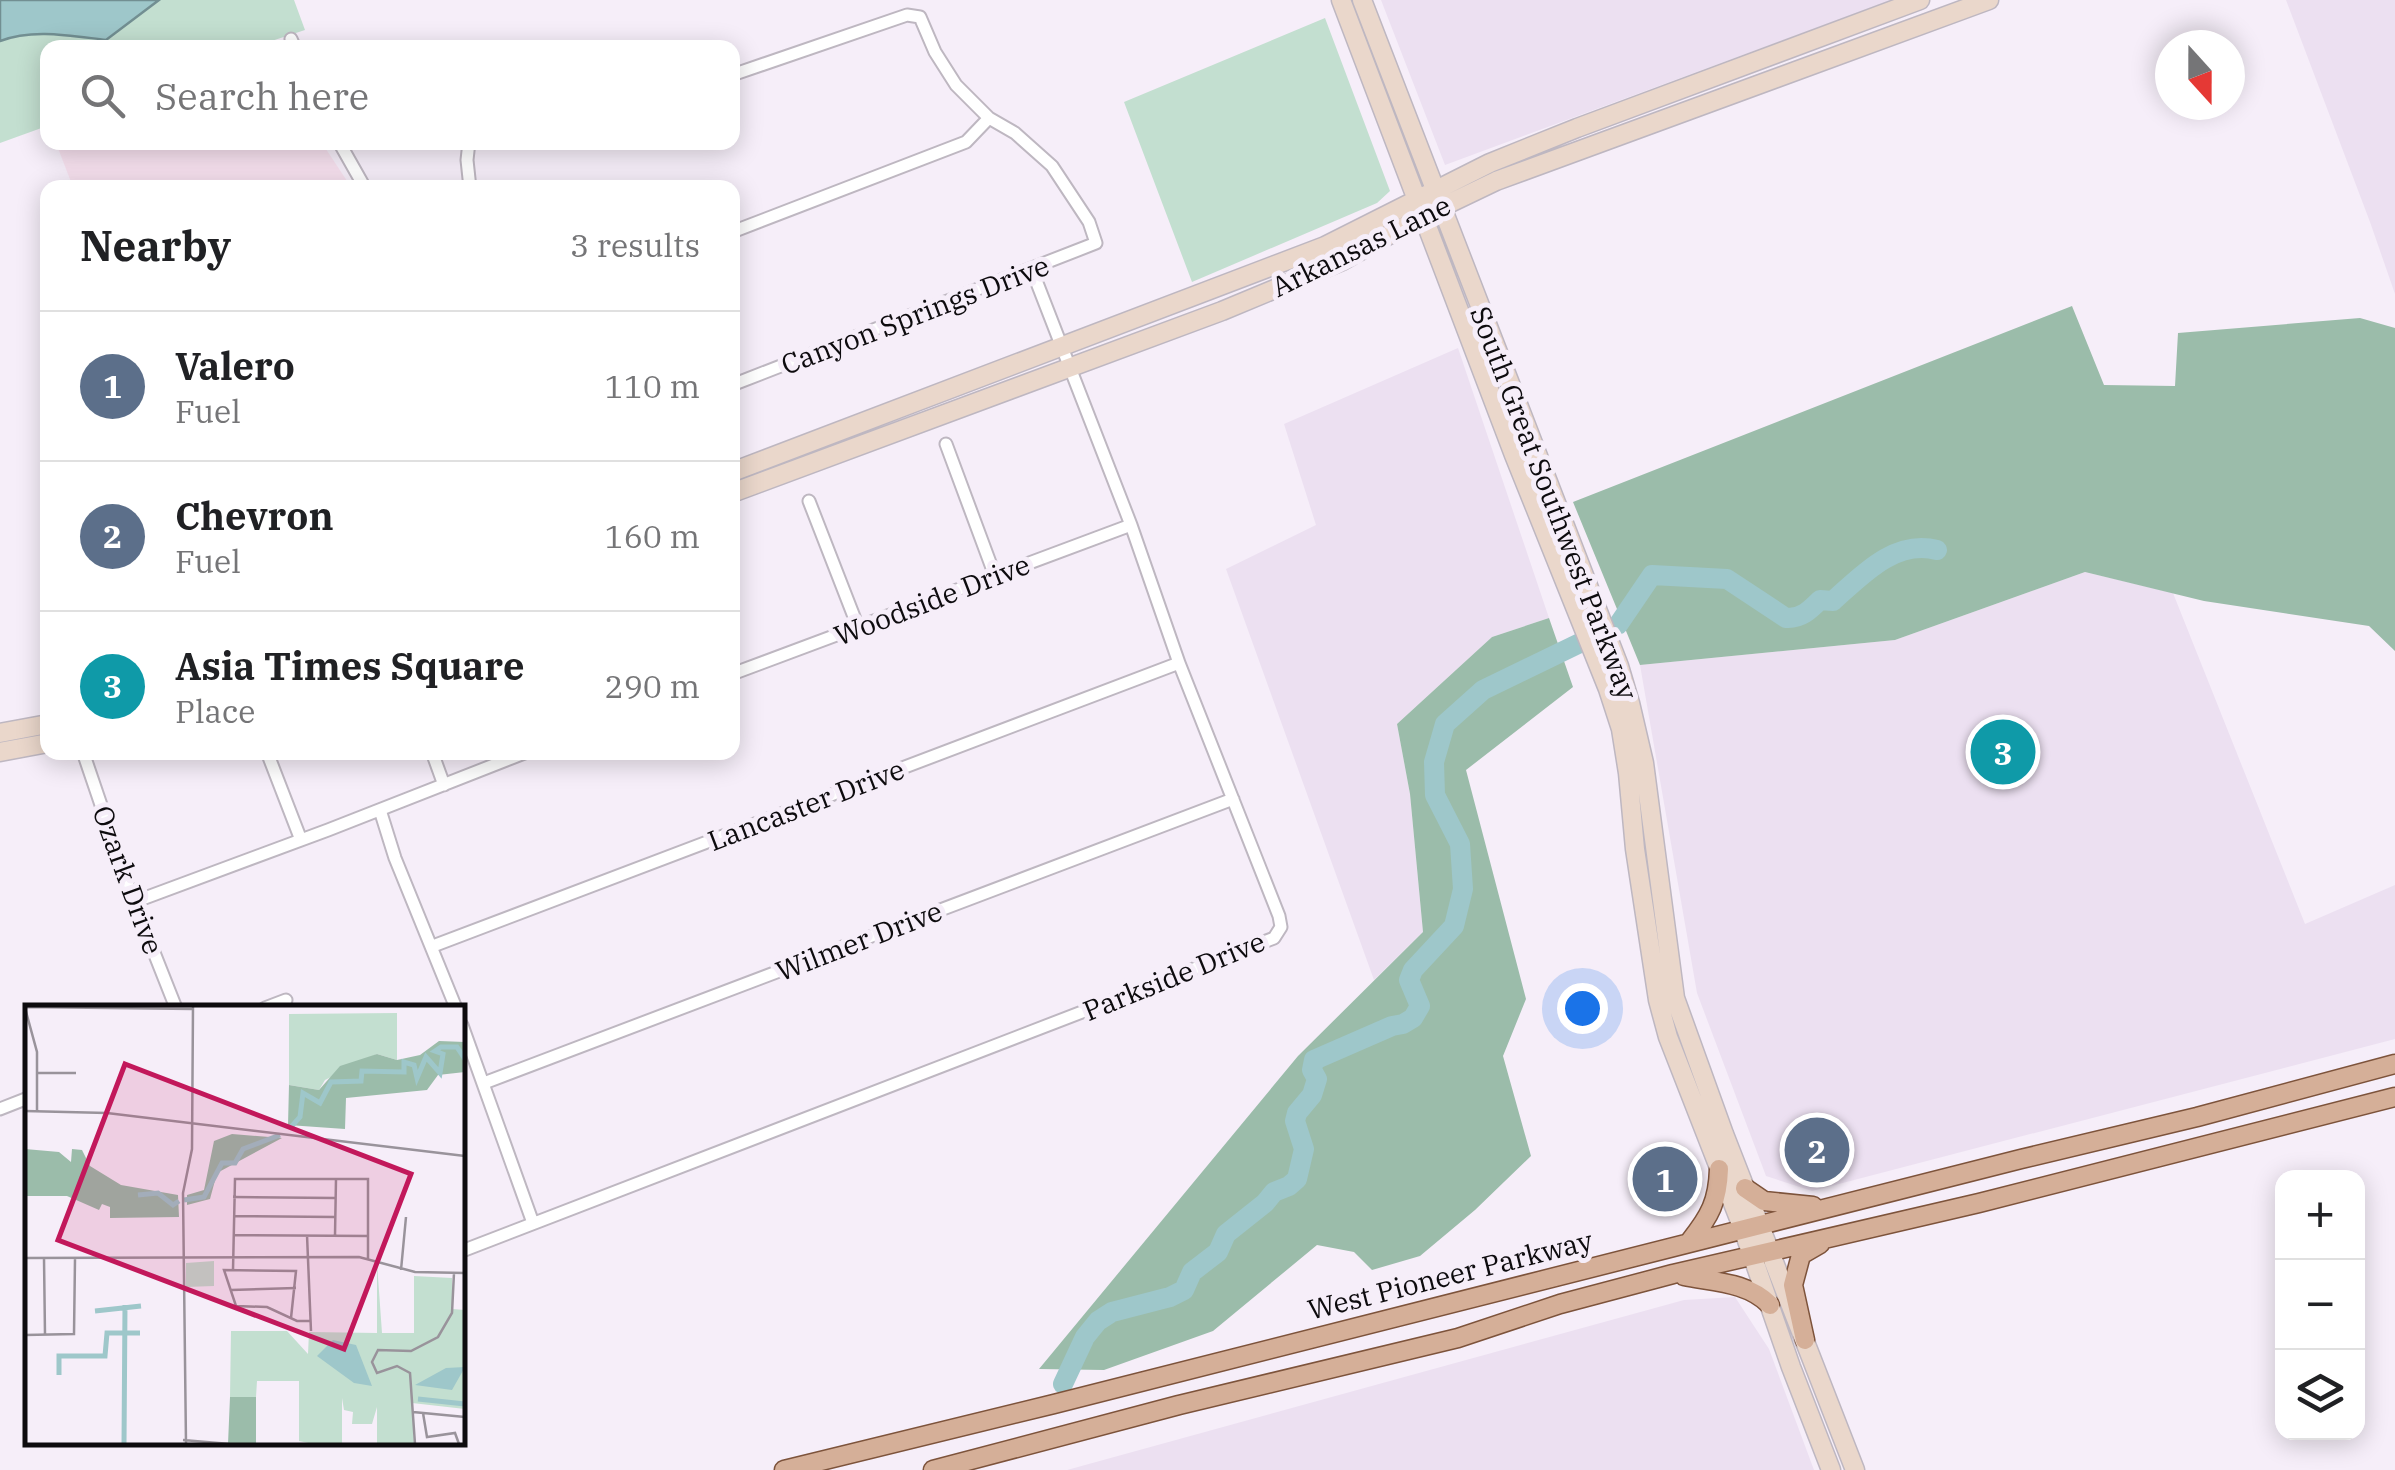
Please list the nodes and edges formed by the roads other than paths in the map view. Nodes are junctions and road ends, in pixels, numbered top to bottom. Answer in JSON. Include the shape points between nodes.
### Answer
{"nodes":[{"id":1,"x":1341,"y":0,"type":"edge"},
{"id":2,"x":1362,"y":0,"type":"edge"},
{"id":3,"x":1920,"y":0,"type":"edge"},
{"id":4,"x":1989,"y":0,"type":"edge"},
{"id":5,"x":740,"y":72,"type":"edge"},
{"id":6,"x":990,"y":118,"type":"junction"},
{"id":7,"x":344,"y":150,"type":"edge"},
{"id":8,"x":468,"y":150,"type":"edge"},
{"id":9,"x":360,"y":180,"type":"edge"},
{"id":10,"x":469,"y":180,"type":"edge"},
{"id":11,"x":1429,"y":203,"type":"junction"},
{"id":12,"x":740,"y":229,"type":"edge"},
{"id":13,"x":1032,"y":270,"type":"junction"},
{"id":14,"x":1062,"y":347,"type":"junction"},
{"id":15,"x":1069,"y":366,"type":"junction"},
{"id":16,"x":740,"y":382,"type":"edge"},
{"id":17,"x":946,"y":444,"type":"dead end"},
{"id":18,"x":740,"y":469,"type":"edge"},
{"id":19,"x":740,"y":490,"type":"edge"},
{"id":20,"x":809,"y":500,"type":"dead end"},
{"id":21,"x":1131,"y":525,"type":"junction"},
{"id":22,"x":995,"y":576,"type":"junction"},
{"id":23,"x":858,"y":627,"type":"junction"},
{"id":24,"x":1179,"y":663,"type":"junction"},
{"id":25,"x":740,"y":671,"type":"edge"},
{"id":26,"x":40,"y":726,"type":"edge"},
{"id":27,"x":0,"y":733,"type":"edge"},
{"id":28,"x":40,"y":744,"type":"edge"},
{"id":29,"x":0,"y":752,"type":"edge"},
{"id":30,"x":87,"y":760,"type":"edge"},
{"id":31,"x":270,"y":760,"type":"edge"},
{"id":32,"x":435,"y":760,"type":"edge"},
{"id":33,"x":506,"y":760,"type":"edge"},
{"id":34,"x":444,"y":785,"type":"junction"},
{"id":35,"x":1233,"y":799,"type":"junction"},
{"id":36,"x":380,"y":810,"type":"junction"},
{"id":37,"x":301,"y":840,"type":"junction"},
{"id":38,"x":134,"y":902,"type":"junction"},
{"id":39,"x":432,"y":946,"type":"junction"},
{"id":40,"x":286,"y":1000,"type":"dead end"},
{"id":41,"x":175,"y":1005,"type":"edge"},
{"id":42,"x":273,"y":1005,"type":"edge"},
{"id":43,"x":455,"y":1005,"type":"edge"},
{"id":44,"x":465,"y":1033,"type":"edge"},
{"id":45,"x":2395,"y":1064,"type":"edge"},
{"id":46,"x":484,"y":1083,"type":"junction"},
{"id":47,"x":2395,"y":1097,"type":"edge"},
{"id":48,"x":25,"y":1099,"type":"edge"},
{"id":49,"x":0,"y":1109,"type":"edge"},
{"id":50,"x":2197,"y":1117,"type":"junction"},
{"id":51,"x":2204,"y":1146,"type":"junction"},
{"id":52,"x":1719,"y":1170,"type":"junction"},
{"id":53,"x":1745,"y":1188,"type":"junction"},
{"id":54,"x":1834,"y":1207,"type":"junction"},
{"id":55,"x":533,"y":1224,"type":"junction"},
{"id":56,"x":1751,"y":1227,"type":"junction"},
{"id":57,"x":1835,"y":1236,"type":"junction"},
{"id":58,"x":1690,"y":1241,"type":"junction"},
{"id":59,"x":465,"y":1249,"type":"edge"},
{"id":60,"x":1761,"y":1254,"type":"junction"},
{"id":61,"x":1673,"y":1274,"type":"junction"},
{"id":62,"x":1770,"y":1305,"type":"junction"},
{"id":63,"x":1805,"y":1340,"type":"junction"},
{"id":64,"x":784,"y":1470,"type":"edge"},
{"id":65,"x":934,"y":1470,"type":"edge"},
{"id":66,"x":1831,"y":1470,"type":"edge"},
{"id":67,"x":1855,"y":1470,"type":"edge"}],
"edges":[{"from":1,"to":11,"type":"main road","name":"South Great Southwest Parkway"},
{"from":2,"to":11,"type":"main road","name":"South Great Southwest Parkway"},
{"from":3,"to":11,"type":"main road","name":"Arkansas Lane","via":[[1490,163]]},
{"from":4,"to":11,"type":"main road","name":"Arkansas Lane"},
{"from":5,"to":6,"type":"street","via":[[907,14],[920,17],[956,85]]},
{"from":6,"to":12,"type":"street","via":[[966,142]]},
{"from":6,"to":13,"type":"street","name":"Canyon Springs Drive","via":[[1052,166],[1096,243]]},
{"from":7,"to":9,"type":"street"},
{"from":8,"to":10,"type":"street"},
{"from":11,"to":14,"type":"main road","name":"Arkansas Lane"},
{"from":11,"to":15,"type":"main road","name":"Arkansas Lane","via":[[1342,260]]},
{"from":11,"to":52,"type":"main road","name":"South Great Southwest Parkway","via":[[1514,455],[1621,729],[1658,1000]]},
{"from":11,"to":53,"type":"main road","name":"South Great Southwest Parkway","via":[[1619,666],[1644,763],[1675,998]]},
{"from":13,"to":14,"type":"street","name":"Parkside Drive"},
{"from":13,"to":16,"type":"street","name":"Canyon Springs Drive"},
{"from":14,"to":15,"type":"street","name":"Parkside Drive"},
{"from":14,"to":18,"type":"main road","name":"Arkansas Lane"},
{"from":15,"to":19,"type":"main road","name":"Arkansas Lane"},
{"from":15,"to":21,"type":"street","name":"Parkside Drive"},
{"from":17,"to":22,"type":"street"},
{"from":20,"to":23,"type":"street"},
{"from":21,"to":22,"type":"street","name":"Woodside Drive"},
{"from":21,"to":24,"type":"street","name":"Parkside Drive"},
{"from":22,"to":23,"type":"street","name":"Woodside Drive"},
{"from":23,"to":25,"type":"street","name":"Woodside Drive"},
{"from":24,"to":35,"type":"street","name":"Parkside Drive"},
{"from":24,"to":39,"type":"street","name":"Lancaster Drive"},
{"from":26,"to":27,"type":"main road"},
{"from":28,"to":29,"type":"main road"},
{"from":30,"to":38,"type":"street","name":"Ozark Drive"},
{"from":31,"to":37,"type":"street"},
{"from":32,"to":34,"type":"street"},
{"from":33,"to":34,"type":"street"},
{"from":34,"to":36,"type":"street"},
{"from":35,"to":46,"type":"street","name":"Wilmer Drive"},
{"from":35,"to":55,"type":"street","name":"Parkside Drive","via":[[1280,916],[1274,938]]},
{"from":36,"to":37,"type":"street"},
{"from":36,"to":39,"type":"street"},
{"from":37,"to":38,"type":"street"},
{"from":38,"to":41,"type":"street","name":"Ozark Drive"},
{"from":39,"to":43,"type":"street"},
{"from":40,"to":42,"type":"street"},
{"from":44,"to":46,"type":"street"},
{"from":45,"to":50,"type":"main road","name":"West Pioneer Parkway"},
{"from":46,"to":55,"type":"street"},
{"from":47,"to":51,"type":"main road","name":"West Pioneer Parkway"},
{"from":48,"to":49,"type":"street"},
{"from":50,"to":51,"type":"main road"},
{"from":50,"to":54,"type":"main road","name":"West Pioneer Parkway"},
{"from":51,"to":57,"type":"main road","name":"West Pioneer Parkway"},
{"from":52,"to":56,"type":"main road","name":"South Great Southwest Parkway"},
{"from":52,"to":58,"type":"main road","via":[[1707,1220]]},
{"from":53,"to":54,"type":"main road","via":[[1764,1201]]},
{"from":53,"to":56,"type":"main road","name":"South Great Southwest Parkway"},
{"from":54,"to":56,"type":"main road","name":"West Pioneer Parkway"},
{"from":55,"to":59,"type":"street","name":"Parkside Drive"},
{"from":56,"to":58,"type":"main road","name":"West Pioneer Parkway"},
{"from":56,"to":60,"type":"main road","name":"South Great Southwest Parkway"},
{"from":57,"to":60,"type":"main road","name":"West Pioneer Parkway"},
{"from":57,"to":63,"type":"main road","via":[[1802,1255],[1794,1274]]},
{"from":58,"to":64,"type":"main road","name":"West Pioneer Parkway"},
{"from":60,"to":61,"type":"main road","name":"West Pioneer Parkway"},
{"from":60,"to":62,"type":"main road","name":"South Great Southwest Parkway"},
{"from":60,"to":63,"type":"main road","name":"South Great Southwest Parkway"},
{"from":61,"to":62,"type":"main road","via":[[1746,1288]]},
{"from":61,"to":65,"type":"main road","name":"West Pioneer Parkway","via":[[1458,1338]]},
{"from":62,"to":66,"type":"main road","name":"South Great Southwest Parkway"},
{"from":63,"to":67,"type":"main road","name":"South Great Southwest Parkway"}]}
